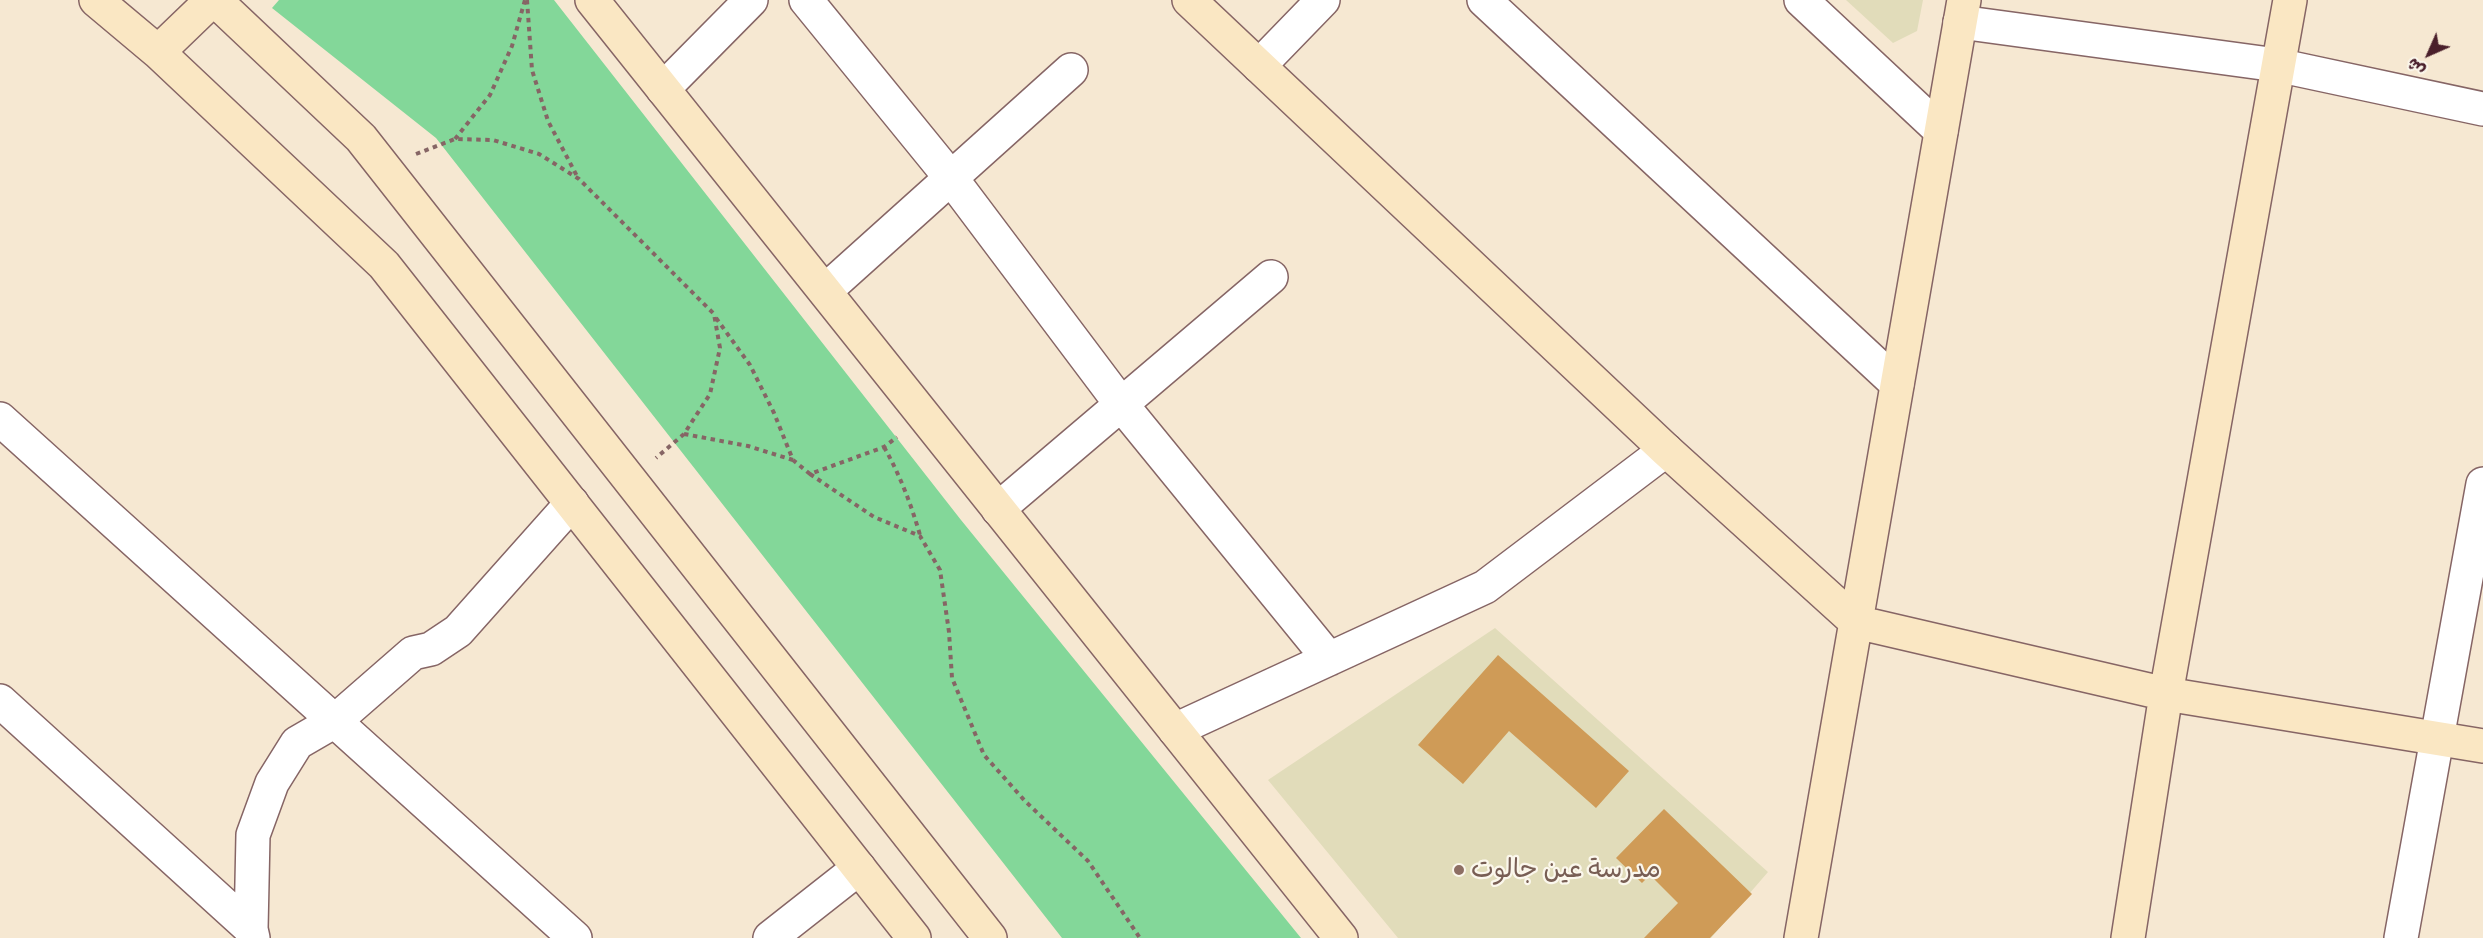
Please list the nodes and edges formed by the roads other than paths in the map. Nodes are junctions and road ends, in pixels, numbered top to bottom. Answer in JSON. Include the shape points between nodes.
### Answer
{"nodes":[{"id":1,"x":96,"y":0,"type":"edge"},
{"id":2,"x":213,"y":0,"type":"edge"},
{"id":3,"x":592,"y":0,"type":"edge"},
{"id":4,"x":751,"y":0,"type":"edge"},
{"id":5,"x":806,"y":0,"type":"edge"},
{"id":6,"x":1189,"y":0,"type":"edge"},
{"id":7,"x":1323,"y":0,"type":"edge"},
{"id":8,"x":1484,"y":0,"type":"edge"},
{"id":9,"x":1801,"y":0,"type":"edge"},
{"id":10,"x":2290,"y":0,"type":"edge"},
{"id":11,"x":1962,"y":11,"type":"edge"},
{"id":12,"x":158,"y":52,"type":"junction"},
{"id":13,"x":2277,"y":65,"type":"junction"},
{"id":14,"x":1259,"y":66,"type":"junction"},
{"id":15,"x":1071,"y":70,"type":"dead end"},
{"id":16,"x":663,"y":89,"type":"junction"},
{"id":17,"x":2483,"y":109,"type":"edge"},
{"id":18,"x":1941,"y":131,"type":"junction"},
{"id":19,"x":951,"y":178,"type":"junction"},
{"id":20,"x":1271,"y":277,"type":"dead end"},
{"id":21,"x":825,"y":291,"type":"junction"},
{"id":22,"x":1898,"y":384,"type":"junction"},
{"id":23,"x":1121,"y":404,"type":"junction"},
{"id":24,"x":0,"y":419,"type":"edge"},
{"id":25,"x":1666,"y":450,"type":"junction"},
{"id":26,"x":2483,"y":484,"type":"edge"},
{"id":27,"x":572,"y":503,"type":"junction"},
{"id":28,"x":998,"y":509,"type":"junction"},
{"id":29,"x":1856,"y":621,"type":"junction"},
{"id":30,"x":1329,"y":659,"type":"junction"},
{"id":31,"x":2166,"y":694,"type":"junction"},
{"id":32,"x":0,"y":701,"type":"edge"},
{"id":33,"x":335,"y":721,"type":"junction"},
{"id":34,"x":1175,"y":730,"type":"junction"},
{"id":35,"x":2436,"y":737,"type":"junction"},
{"id":36,"x":2483,"y":746,"type":"edge"},
{"id":37,"x":859,"y":867,"type":"junction"},
{"id":38,"x":252,"y":934,"type":"edge"},
{"id":39,"x":575,"y":938,"type":"edge"},
{"id":40,"x":770,"y":938,"type":"edge"},
{"id":41,"x":914,"y":938,"type":"edge"},
{"id":42,"x":990,"y":938,"type":"edge"},
{"id":43,"x":1341,"y":938,"type":"edge"},
{"id":44,"x":1801,"y":938,"type":"edge"},
{"id":45,"x":2128,"y":938,"type":"edge"},
{"id":46,"x":2401,"y":938,"type":"edge"}],
"edges":[{"from":1,"to":12,"type":"main road"},
{"from":2,"to":12,"type":"main road"},
{"from":2,"to":42,"type":"main road","via":[[361,138]]},
{"from":3,"to":16,"type":"main road"},
{"from":4,"to":16,"type":"street"},
{"from":5,"to":19,"type":"street"},
{"from":6,"to":14,"type":"main road"},
{"from":7,"to":14,"type":"street"},
{"from":8,"to":22,"type":"street"},
{"from":9,"to":18,"type":"street"},
{"from":10,"to":13,"type":"main road"},
{"from":11,"to":13,"type":"street"},
{"from":11,"to":18,"type":"main road"},
{"from":12,"to":27,"type":"main road","via":[[384,265]]},
{"from":13,"to":17,"type":"street"},
{"from":13,"to":31,"type":"main road"},
{"from":14,"to":25,"type":"main road"},
{"from":15,"to":19,"type":"street"},
{"from":16,"to":21,"type":"main road"},
{"from":18,"to":22,"type":"main road"},
{"from":19,"to":21,"type":"street"},
{"from":19,"to":23,"type":"street"},
{"from":20,"to":23,"type":"street"},
{"from":21,"to":28,"type":"main road"},
{"from":22,"to":29,"type":"main road"},
{"from":23,"to":28,"type":"street"},
{"from":23,"to":30,"type":"street"},
{"from":24,"to":33,"type":"street"},
{"from":25,"to":29,"type":"main road"},
{"from":25,"to":30,"type":"street","via":[[1485,587]]},
{"from":26,"to":35,"type":"street"},
{"from":27,"to":33,"type":"street","via":[[458,631],[431,649],[413,653]]},
{"from":27,"to":37,"type":"main road"},
{"from":28,"to":34,"type":"main road"},
{"from":29,"to":31,"type":"main road"},
{"from":29,"to":44,"type":"main road"},
{"from":30,"to":34,"type":"street"},
{"from":31,"to":35,"type":"main road"},
{"from":31,"to":45,"type":"main road"},
{"from":32,"to":38,"type":"street"},
{"from":33,"to":38,"type":"street","via":[[297,743],[272,783],[253,835]]},
{"from":33,"to":39,"type":"street"},
{"from":34,"to":43,"type":"main road"},
{"from":35,"to":36,"type":"main road"},
{"from":35,"to":46,"type":"street"},
{"from":37,"to":40,"type":"street"},
{"from":37,"to":41,"type":"main road"}]}
